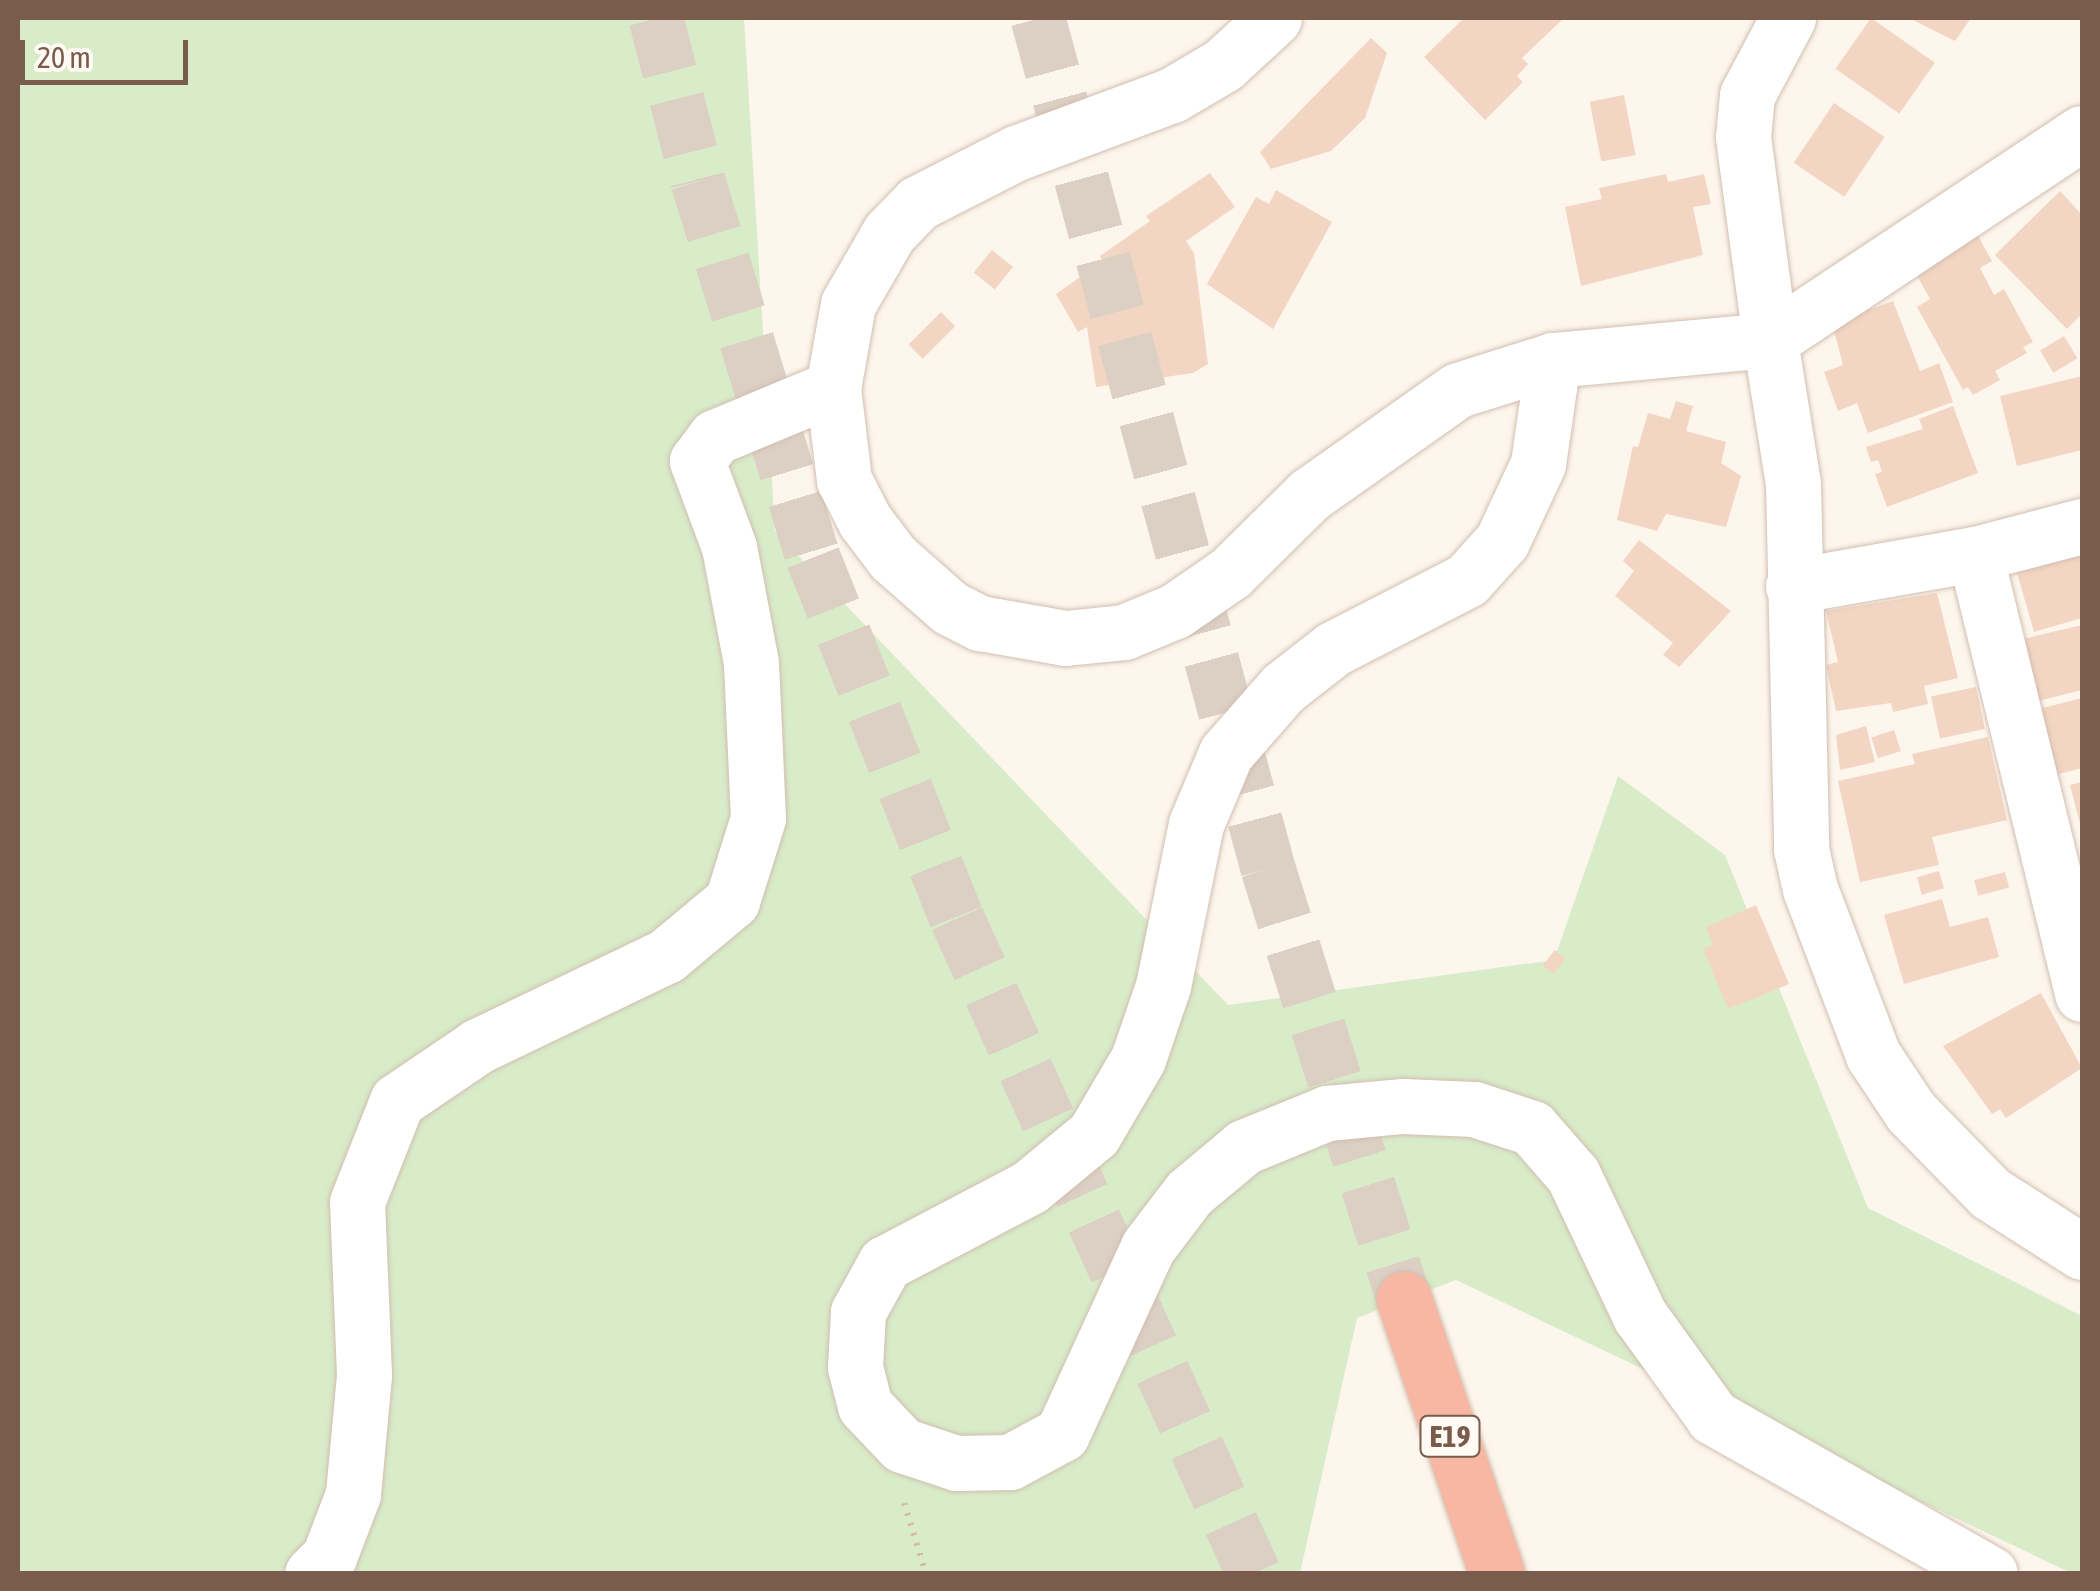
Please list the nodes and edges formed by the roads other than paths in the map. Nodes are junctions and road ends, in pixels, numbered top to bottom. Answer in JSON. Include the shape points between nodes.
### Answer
{"nodes":[{"id":1,"x":1274,"y":18,"type":"edge"},
{"id":2,"x":1788,"y":18,"type":"edge"},
{"id":3,"x":2082,"y":133,"type":"edge"},
{"id":4,"x":1770,"y":340,"type":"junction"},
{"id":5,"x":1553,"y":360,"type":"junction"},
{"id":6,"x":833,"y":388,"type":"junction"},
{"id":7,"x":2082,"y":526,"type":"edge"},
{"id":8,"x":1975,"y":554,"type":"junction"},
{"id":9,"x":1793,"y":586,"type":"junction"},
{"id":10,"x":2068,"y":872,"type":"edge"},
{"id":11,"x":2082,"y":994,"type":"edge"},
{"id":12,"x":2082,"y":1252,"type":"edge"},
{"id":13,"x":1404,"y":1299,"type":"tunnel mouth"},
{"id":14,"x":312,"y":1574,"type":"edge"},
{"id":15,"x":1497,"y":1574,"type":"edge"},
{"id":16,"x":1990,"y":1574,"type":"edge"}],
"edges":[{"from":1,"to":6,"type":"street","via":[[1223,65],[1172,95],[1016,153],[918,202],[889,232],[854,292]]},
{"from":2,"to":4,"type":"street","via":[[1747,96],[1743,137]]},
{"from":3,"to":4,"type":"street"},
{"from":4,"to":5,"type":"street"},
{"from":4,"to":9,"type":"street","via":[[1792,483]]},
{"from":5,"to":6,"type":"street","via":[[1458,390],[1375,444],[1308,495],[1230,573],[1175,611],[1124,632],[1065,638],[980,623],[950,608],[893,558],[844,480]]},
{"from":5,"to":16,"type":"street","via":[[1538,464],[1502,541],[1468,580],[1334,649],[1284,688],[1226,753],[1196,824],[1164,986],[1138,1059],[1094,1134],[1030,1187],[885,1263],[858,1312],[855,1367],[865,1406],[902,1445],[956,1463],[1010,1462],[1062,1434],[1148,1247],[1189,1194],[1244,1147],[1327,1113],[1474,1109],[1532,1128],[1572,1175],[1640,1316],[1713,1417]]},
{"from":6,"to":14,"type":"street","via":[[715,437],[697,461],[730,547],[751,663],[758,818],[732,902],[666,956],[478,1046],[398,1101],[357,1202],[364,1375],[353,1494],[329,1557]]},
{"from":7,"to":8,"type":"street"},
{"from":8,"to":9,"type":"street"},
{"from":8,"to":10,"type":"street"},
{"from":9,"to":12,"type":"street","via":[[1801,849],[1819,916],[1874,1055],[1910,1112],[1961,1168],[2020,1217]]},
{"from":10,"to":11,"type":"street"},
{"from":13,"to":15,"type":"highway","number":"E19"}]}
